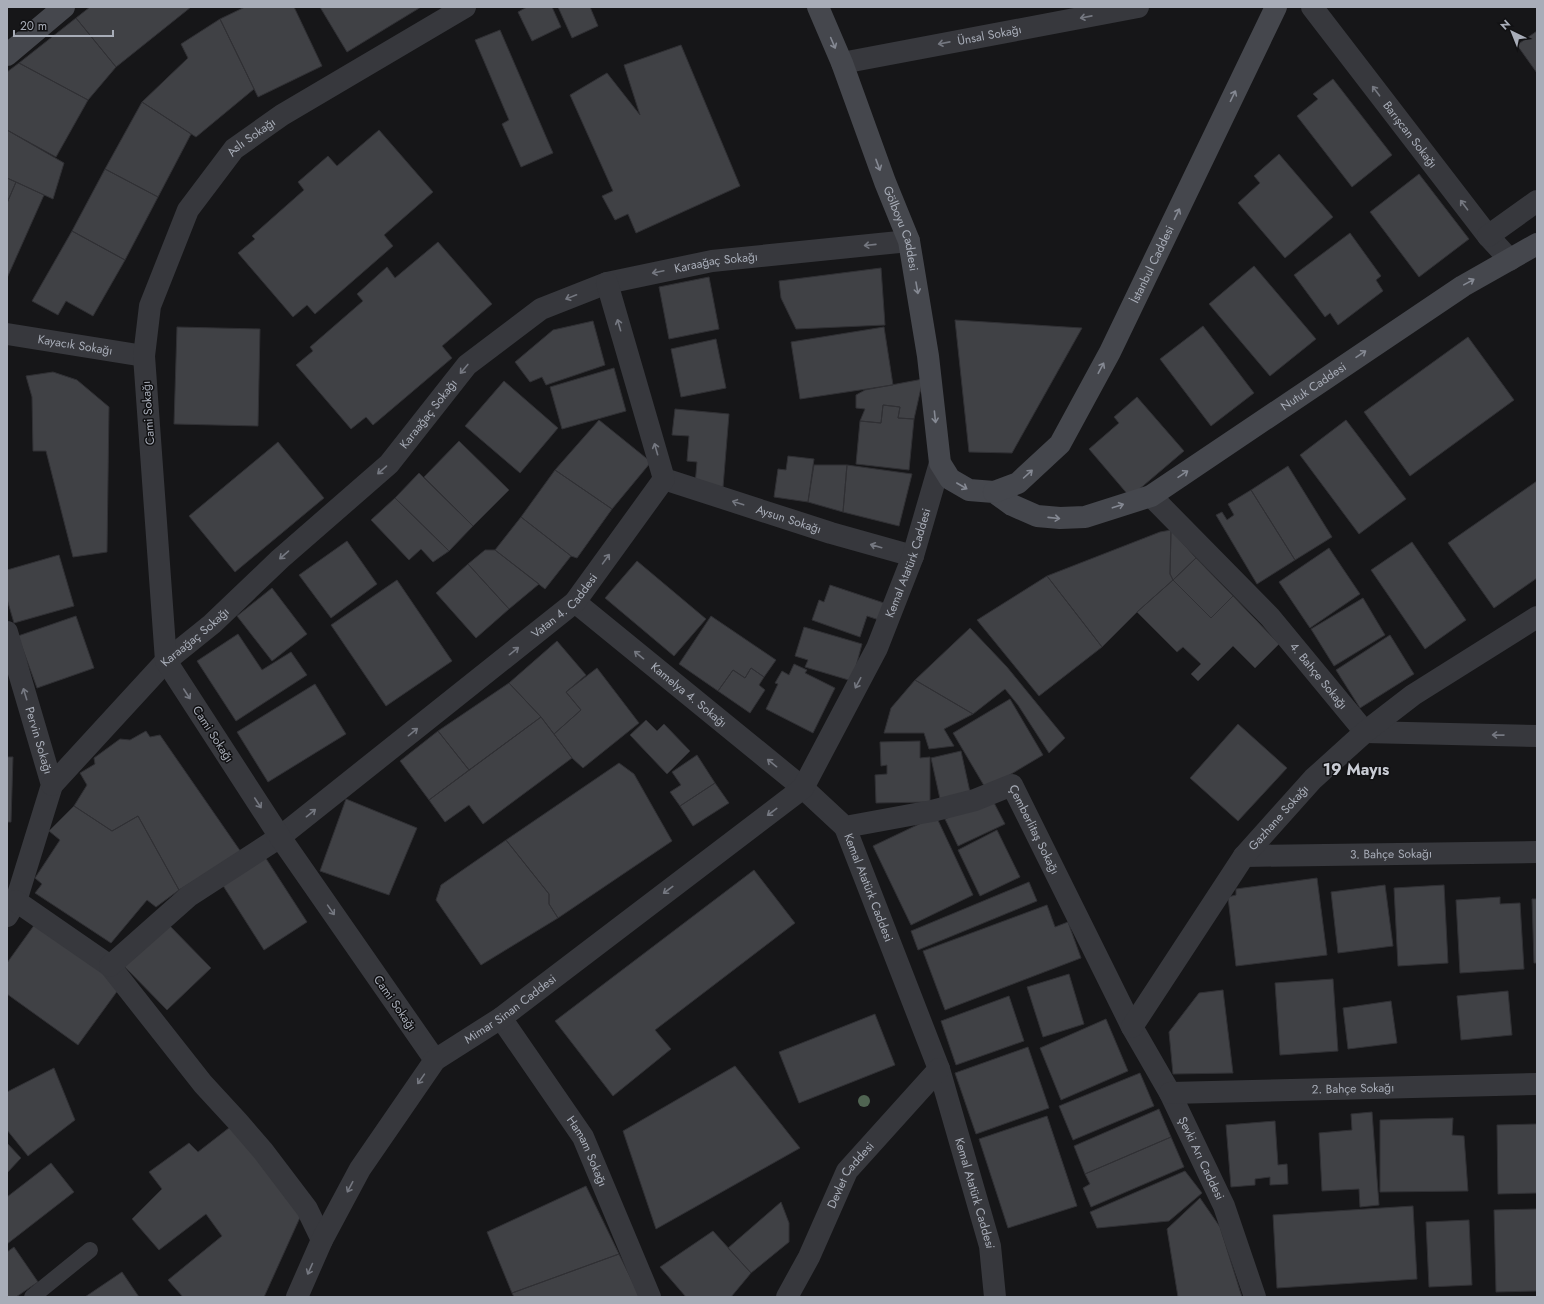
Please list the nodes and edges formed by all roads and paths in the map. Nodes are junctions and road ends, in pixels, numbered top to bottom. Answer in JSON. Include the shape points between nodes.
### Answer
{"nodes":[{"id":1,"x":64,"y":7,"type":"edge"},
{"id":2,"x":465,"y":7,"type":"edge"},
{"id":3,"x":818,"y":7,"type":"edge"},
{"id":4,"x":1138,"y":7,"type":"edge"},
{"id":5,"x":1276,"y":7,"type":"edge"},
{"id":6,"x":1312,"y":7,"type":"edge"},
{"id":7,"x":7,"y":55,"type":"edge"},
{"id":8,"x":842,"y":63,"type":"junction"},
{"id":9,"x":1537,"y":201,"type":"edge"},
{"id":10,"x":1488,"y":236,"type":"junction"},
{"id":11,"x":909,"y":242,"type":"junction"},
{"id":12,"x":1537,"y":244,"type":"edge"},
{"id":13,"x":1510,"y":260,"type":"junction"},
{"id":14,"x":607,"y":283,"type":"junction"},
{"id":15,"x":7,"y":334,"type":"edge"},
{"id":16,"x":144,"y":356,"type":"junction"},
{"id":17,"x":940,"y":463,"type":"junction"},
{"id":18,"x":664,"y":479,"type":"junction"},
{"id":19,"x":994,"y":492,"type":"junction"},
{"id":20,"x":1151,"y":496,"type":"junction"},
{"id":21,"x":913,"y":556,"type":"junction"},
{"id":22,"x":575,"y":602,"type":"junction"},
{"id":23,"x":1537,"y":617,"type":"edge"},
{"id":24,"x":7,"y":632,"type":"edge"},
{"id":25,"x":166,"y":661,"type":"junction"},
{"id":26,"x":12,"y":666,"type":"edge"},
{"id":27,"x":1365,"y":732,"type":"junction"},
{"id":28,"x":1537,"y":736,"type":"edge"},
{"id":29,"x":52,"y":785,"type":"junction"},
{"id":30,"x":802,"y":788,"type":"junction"},
{"id":31,"x":845,"y":827,"type":"junction"},
{"id":32,"x":280,"y":837,"type":"junction"},
{"id":33,"x":1537,"y":852,"type":"edge"},
{"id":34,"x":1244,"y":856,"type":"junction"},
{"id":35,"x":12,"y":908,"type":"edge"},
{"id":36,"x":110,"y":966,"type":"junction"},
{"id":37,"x":501,"y":1018,"type":"junction"},
{"id":38,"x":1132,"y":1027,"type":"junction"},
{"id":39,"x":434,"y":1060,"type":"junction"},
{"id":40,"x":939,"y":1069,"type":"junction"},
{"id":41,"x":1537,"y":1084,"type":"edge"},
{"id":42,"x":1170,"y":1093,"type":"junction"},
{"id":43,"x":322,"y":1240,"type":"junction"},
{"id":44,"x":90,"y":1250,"type":"dead end"},
{"id":45,"x":32,"y":1297,"type":"edge"},
{"id":46,"x":297,"y":1297,"type":"edge"},
{"id":47,"x":650,"y":1297,"type":"edge"},
{"id":48,"x":787,"y":1297,"type":"edge"},
{"id":49,"x":995,"y":1297,"type":"edge"},
{"id":50,"x":1255,"y":1297,"type":"edge"}],
"edges":[{"from":1,"to":7,"type":"main road"},
{"from":2,"to":16,"type":"street","name":"Aslı Sokağı","via":[[282,115],[234,149],[188,210],[150,306]]},
{"from":3,"to":8,"type":"main road","name":"Gölboyu Caddesi","one_way":true},
{"from":4,"to":8,"type":"street","name":"Ünsal Sokağı","one_way":true},
{"from":19,"to":5,"type":"main road","name":"İstanbul Caddesi","one_way":true,"via":[[1018,483],[1060,444],[1110,352]]},
{"from":10,"to":6,"type":"street","name":"Barışcan Sokağı","one_way":true},
{"from":8,"to":11,"type":"main road","name":"Gölboyu Caddesi","one_way":true},
{"from":9,"to":10,"type":"street"},
{"from":10,"to":13,"type":"street","name":"Barışcan Sokağı"},
{"from":11,"to":14,"type":"street","name":"Karaağaç Sokağı","one_way":true,"via":[[712,261]]},
{"from":11,"to":17,"type":"main road","name":"Gölboyu Caddesi","one_way":true,"via":[[928,356]]},
{"from":12,"to":13,"type":"main road","name":"Nutuk Caddesi"},
{"from":20,"to":13,"type":"main road","name":"Nutuk Caddesi","one_way":true,"via":[[1463,286]]},
{"from":18,"to":14,"type":"street","one_way":true},
{"from":14,"to":25,"type":"street","name":"Karaağaç Sokağı","one_way":true,"via":[[541,310],[467,365],[389,464],[280,559],[212,624]]},
{"from":15,"to":16,"type":"street","name":"Kayacık Sokağı"},
{"from":16,"to":25,"type":"street","name":"Cami Sokağı"},
{"from":17,"to":19,"type":"main road","one_way":true,"via":[[950,479],[968,490]]},
{"from":17,"to":21,"type":"street","name":"Kemal Atatürk Caddesi"},
{"from":21,"to":18,"type":"street","name":"Aysun Sokağı","one_way":true,"via":[[831,533]]},
{"from":22,"to":18,"type":"street","name":"Vatan 4. Caddesi","one_way":true},
{"from":19,"to":20,"type":"main road","name":"Nutuk Caddesi","one_way":true,"via":[[1012,505],[1037,516],[1060,518],[1085,517]]},
{"from":20,"to":27,"type":"street","name":"4. Bahçe Sokağı","via":[[1270,617]]},
{"from":21,"to":30,"type":"street","name":"Kemal Atatürk Caddesi","one_way":true,"via":[[876,648]]},
{"from":30,"to":22,"type":"street","name":"Kamelya 4. Sokağı","one_way":true},
{"from":32,"to":22,"type":"street","name":"Vatan 4. Caddesi","one_way":true},
{"from":23,"to":27,"type":"street","name":"Gazhane Sokağı","via":[[1414,695]]},
{"from":24,"to":26,"type":"street","name":"Pervin Sokağı"},
{"from":25,"to":29,"type":"street","name":"Karaağaç Sokağı"},
{"from":25,"to":32,"type":"street","name":"Cami Sokağı","one_way":true},
{"from":29,"to":26,"type":"street","name":"Pervin Sokağı","one_way":true},
{"from":28,"to":27,"type":"street","one_way":true},
{"from":27,"to":34,"type":"street","name":"Gazhane Sokağı","via":[[1313,778]]},
{"from":29,"to":35,"type":"street","name":"Pervin Sokağı"},
{"from":30,"to":31,"type":"street","name":"Kemal Atatürk Caddesi"},
{"from":30,"to":37,"type":"street","name":"Mimar Sinan Caddesi","one_way":true},
{"from":31,"to":38,"type":"street","name":"Çemberlitaş Sokağı","via":[[932,811],[975,800],[1012,785]]},
{"from":31,"to":40,"type":"street","name":"Kemal Atatürk Caddesi"},
{"from":32,"to":36,"type":"street","name":"Vatan 4. Caddesi","via":[[189,896]]},
{"from":32,"to":39,"type":"street","name":"Cami Sokağı","one_way":true},
{"from":33,"to":34,"type":"street","name":"3. Bahçe Sokağı"},
{"from":34,"to":38,"type":"street","name":"Gazhane Sokağı"},
{"from":35,"to":36,"type":"street"},
{"from":36,"to":43,"type":"street","via":[[203,1084],[263,1151],[307,1209]]},
{"from":37,"to":39,"type":"street","name":"Mimar Sinan Caddesi"},
{"from":37,"to":47,"type":"street","name":"Hamam Sokağı","via":[[583,1137]]},
{"from":38,"to":42,"type":"street","name":"Şevki Arı Caddesi"},
{"from":39,"to":43,"type":"street","name":"Mimar Sinan Caddesi","one_way":true,"via":[[360,1169]]},
{"from":40,"to":48,"type":"street","name":"Devlet Caddesi","via":[[846,1171],[809,1257]]},
{"from":40,"to":49,"type":"street","name":"Kemal Atatürk Caddesi","via":[[990,1246]]},
{"from":41,"to":42,"type":"street","name":"2. Bahçe Sokağı"},
{"from":42,"to":50,"type":"street","name":"Şevki Arı Caddesi","via":[[1224,1206]]},
{"from":43,"to":46,"type":"street","name":"Mimar Sinan Caddesi","one_way":true},
{"from":44,"to":45,"type":"lane"}]}
